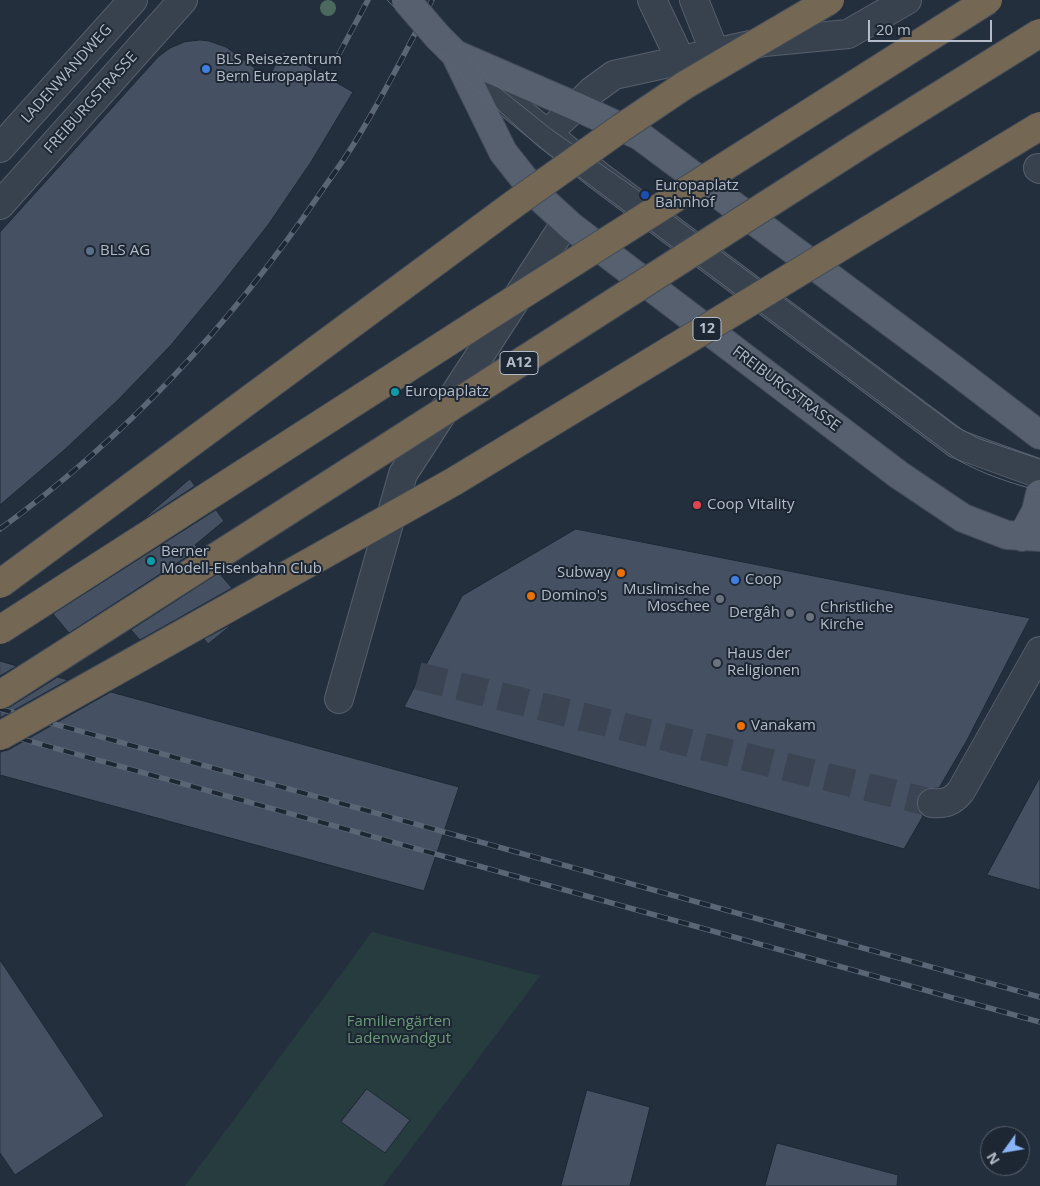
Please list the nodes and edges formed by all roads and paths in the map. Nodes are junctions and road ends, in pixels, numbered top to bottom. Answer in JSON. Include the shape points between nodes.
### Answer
{"nodes":[{"id":1,"x":133,"y":0,"type":"edge"},
{"id":2,"x":183,"y":0,"type":"edge"},
{"id":3,"x":406,"y":0,"type":"edge"},
{"id":4,"x":652,"y":0,"type":"edge"},
{"id":5,"x":694,"y":0,"type":"edge"},
{"id":6,"x":804,"y":0,"type":"edge"},
{"id":7,"x":830,"y":0,"type":"edge"},
{"id":8,"x":907,"y":0,"type":"edge"},
{"id":9,"x":988,"y":0,"type":"edge"},
{"id":10,"x":1040,"y":33,"type":"edge"},
{"id":11,"x":764,"y":42,"type":"junction"},
{"id":12,"x":446,"y":45,"type":"junction"},
{"id":13,"x":715,"y":53,"type":"junction"},
{"id":14,"x":681,"y":61,"type":"junction"},
{"id":15,"x":575,"y":106,"type":"junction"},
{"id":16,"x":1040,"y":126,"type":"edge"},
{"id":17,"x":547,"y":134,"type":"junction"},
{"id":18,"x":0,"y":148,"type":"edge"},
{"id":19,"x":0,"y":205,"type":"edge"},
{"id":20,"x":566,"y":222,"type":"junction"},
{"id":21,"x":1040,"y":435,"type":"edge"},
{"id":22,"x":1040,"y":474,"type":"edge"},
{"id":23,"x":1040,"y":494,"type":"edge"},
{"id":24,"x":1031,"y":537,"type":"edge"},
{"id":25,"x":0,"y":584,"type":"edge"},
{"id":26,"x":0,"y":630,"type":"edge"},
{"id":27,"x":1040,"y":651,"type":"edge"},
{"id":28,"x":0,"y":695,"type":"edge"},
{"id":29,"x":339,"y":699,"type":"dead end"},
{"id":30,"x":0,"y":736,"type":"edge"},
{"id":31,"x":932,"y":803,"type":"tunnel mouth"}],
"edges":[{"from":1,"to":18,"type":"street","name":"LADENWANDWEG"},
{"from":2,"to":19,"type":"street","name":"FREIBURGSTRASSE"},
{"from":3,"to":12,"type":"main road","name":"FREIBURGSTRASSE","number":"12","bridge":true},
{"from":4,"to":14,"type":"street"},
{"from":5,"to":13,"type":"street"},
{"from":6,"to":11,"type":"street"},
{"from":7,"to":25,"type":"highway","bridge":true,"via":[[685,85],[621,128]]},
{"from":8,"to":11,"type":"street","via":[[848,34]]},
{"from":9,"to":26,"type":"highway","bridge":true},
{"from":10,"to":28,"type":"highway","number":"A12","bridge":true},
{"from":11,"to":13,"type":"street"},
{"from":12,"to":15,"type":"main road","name":"FREIBURGSTRASSE","number":"12"},
{"from":12,"to":17,"type":"street","name":"FREIBURGSTRASSE","via":[[482,82]]},
{"from":12,"to":20,"type":"main road","name":"FREIBURGSTRASSE","number":"12","via":[[503,152],[537,195]]},
{"from":13,"to":14,"type":"street"},
{"from":14,"to":15,"type":"street","via":[[614,75]]},
{"from":15,"to":17,"type":"street"},
{"from":15,"to":21,"type":"main road","name":"FREIBURGSTRASSE","number":"12","via":[[640,136]]},
{"from":16,"to":30,"type":"highway","bridge":true,"via":[[453,482]]},
{"from":17,"to":22,"type":"street","name":"FREIBURGSTRASSE","via":[[957,444]]},
{"from":20,"to":24,"type":"main road","name":"FREIBURGSTRASSE","number":"12","via":[[899,475],[963,518],[1007,535]]},
{"from":20,"to":29,"type":"street","via":[[403,474]]},
{"from":23,"to":24,"type":"main road"},
{"from":27,"to":31,"type":"street","via":[[961,791],[950,802]]}]}
